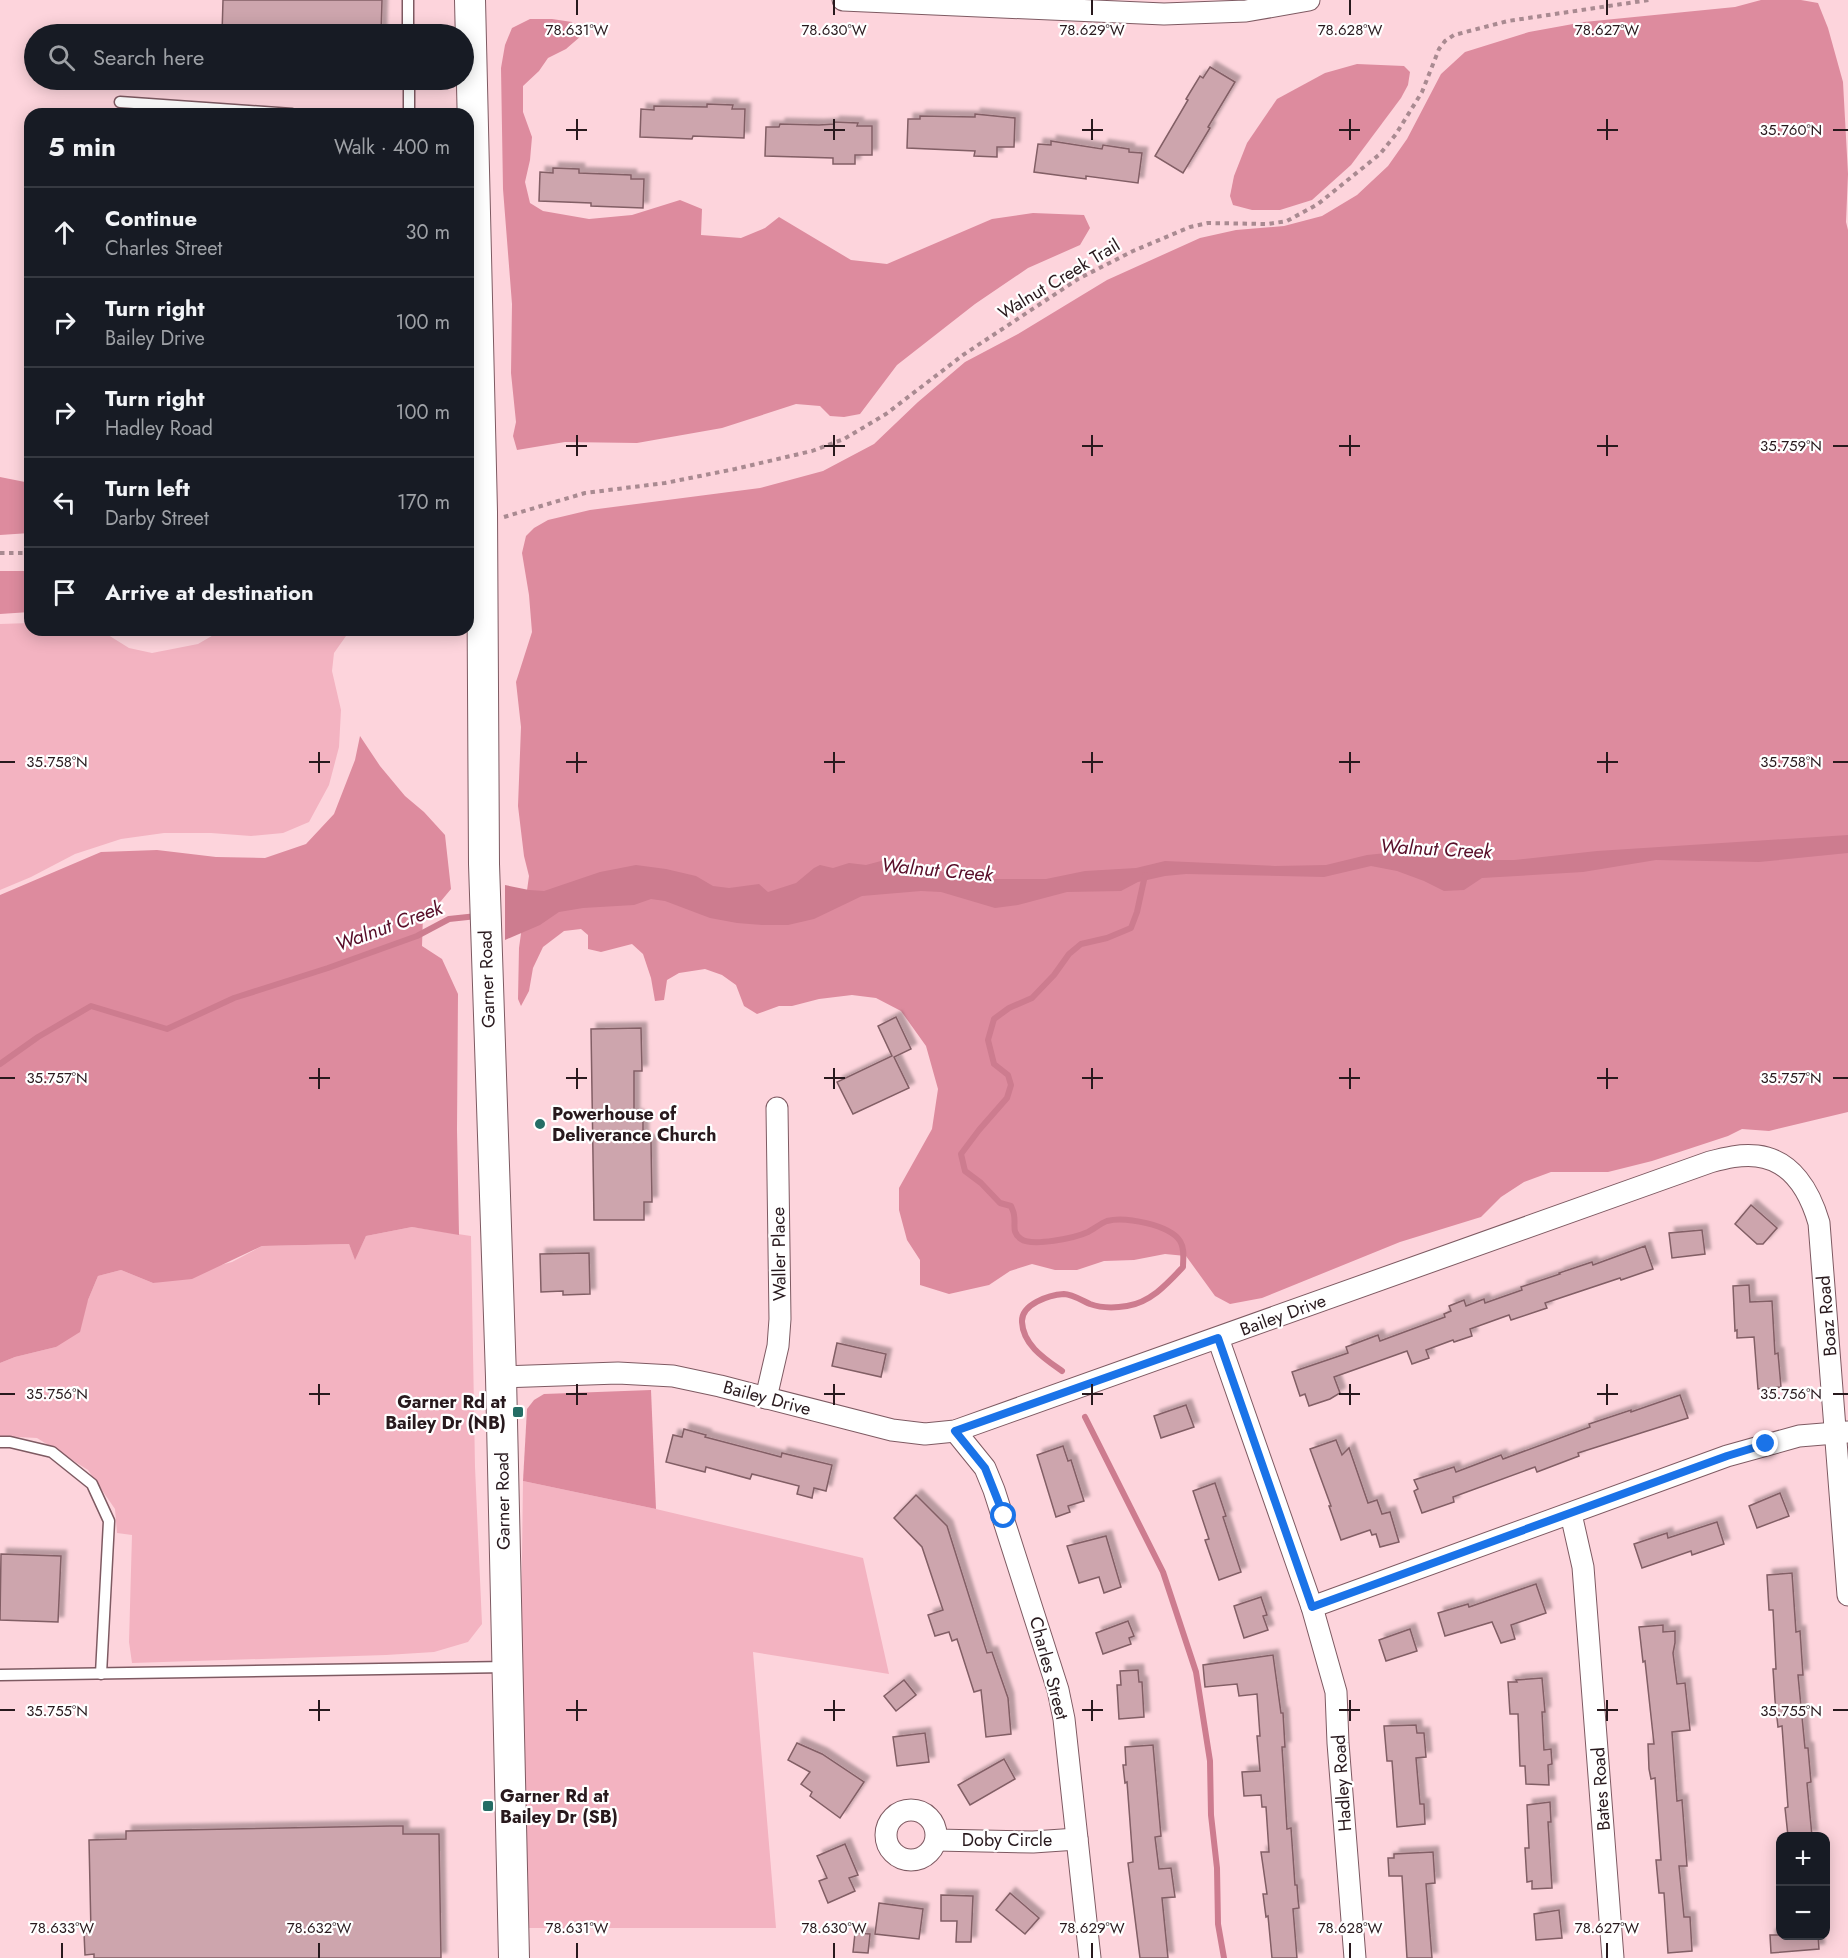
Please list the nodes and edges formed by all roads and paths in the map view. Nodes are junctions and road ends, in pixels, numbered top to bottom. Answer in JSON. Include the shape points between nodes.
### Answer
{"nodes":[{"id":1,"x":408,"y":0,"type":"edge"},
{"id":2,"x":470,"y":0,"type":"edge"},
{"id":3,"x":843,"y":0,"type":"edge"},
{"id":4,"x":1309,"y":0,"type":"edge"},
{"id":5,"x":1649,"y":0,"type":"edge"},
{"id":6,"x":1165,"y":7,"type":"edge"},
{"id":7,"x":408,"y":24,"type":"edge"},
{"id":8,"x":470,"y":24,"type":"edge"},
{"id":9,"x":409,"y":90,"type":"edge"},
{"id":10,"x":470,"y":90,"type":"edge"},
{"id":11,"x":120,"y":102,"type":"dead end"},
{"id":12,"x":206,"y":108,"type":"edge"},
{"id":13,"x":409,"y":108,"type":"edge"},
{"id":14,"x":470,"y":108,"type":"edge"},
{"id":15,"x":474,"y":296,"type":"edge"},
{"id":16,"x":501,"y":517,"type":"dead end"},
{"id":17,"x":0,"y":553,"type":"edge"},
{"id":18,"x":24,"y":553,"type":"edge"},
{"id":19,"x":777,"y":1108,"type":"dead end"},
{"id":20,"x":1776,"y":1162,"type":"joint"},
{"id":21,"x":1218,"y":1338,"type":"junction"},
{"id":22,"x":501,"y":1377,"type":"junction"},
{"id":23,"x":766,"y":1398,"type":"junction"},
{"id":24,"x":955,"y":1431,"type":"junction"},
{"id":25,"x":1842,"y":1432,"type":"edge"},
{"id":26,"x":0,"y":1442,"type":"edge"},
{"id":27,"x":1570,"y":1514,"type":"junction"},
{"id":28,"x":1848,"y":1595,"type":"edge"},
{"id":29,"x":1312,"y":1607,"type":"junction"},
{"id":30,"x":507,"y":1667,"type":"junction"},
{"id":31,"x":101,"y":1674,"type":"junction"},
{"id":32,"x":0,"y":1675,"type":"edge"},
{"id":33,"x":1077,"y":1839,"type":"junction"},
{"id":34,"x":936,"y":1840,"type":"dead end"},
{"id":35,"x":514,"y":1958,"type":"edge"},
{"id":36,"x":1090,"y":1958,"type":"edge"},
{"id":37,"x":1355,"y":1958,"type":"edge"},
{"id":38,"x":1613,"y":1958,"type":"edge"}],
"edges":[{"from":1,"to":7,"type":"lane"},
{"from":2,"to":8,"type":"main road","name":"Garner Road"},
{"from":3,"to":6,"type":"street"},
{"from":4,"to":6,"type":"street","via":[[1246,11]]},
{"from":5,"to":16,"type":"path","name":"Walnut Creek Trail","via":[[1508,21],[1454,35],[1439,49],[1422,92],[1396,134],[1371,161],[1318,204],[1287,221],[1199,225],[1133,251],[1078,279],[963,355],[886,414],[844,439],[746,467],[585,493]]},
{"from":9,"to":13,"type":"lane"},
{"from":10,"to":14,"type":"main road","name":"Garner Road"},
{"from":11,"to":12,"type":"lane"},
{"from":15,"to":22,"type":"main road","name":"Garner Road","via":[[482,512],[486,956]]},
{"from":17,"to":18,"type":"path"},
{"from":19,"to":23,"type":"street","name":"Waller Place","via":[[780,1319]]},
{"from":20,"to":21,"type":"street","name":"Bailey Drive","via":[[1758,1156],[1736,1156],[1710,1162]]},
{"from":20,"to":25,"type":"street","name":"Boaz Road","via":[[1793,1173],[1806,1190],[1819,1223]]},
{"from":21,"to":24,"type":"street","name":"Bailey Drive"},
{"from":21,"to":29,"type":"street","name":"Hadley Road"},
{"from":22,"to":23,"type":"street","name":"Bailey Drive","via":[[653,1374]]},
{"from":22,"to":30,"type":"main road","name":"Garner Road"},
{"from":23,"to":24,"type":"street","name":"Bailey Drive","via":[[892,1430],[925,1434]]},
{"from":24,"to":33,"type":"street","name":"Charles Street","via":[[985,1468],[994,1490],[1058,1690]]},
{"from":25,"to":27,"type":"street","via":[[1766,1444]]},
{"from":25,"to":28,"type":"street","name":"Boaz Road"},
{"from":26,"to":31,"type":"lane","via":[[52,1452],[92,1484],[110,1521]]},
{"from":27,"to":29,"type":"street"},
{"from":27,"to":38,"type":"street","name":"Bates Road","via":[[1583,1567]]},
{"from":29,"to":37,"type":"street","name":"Hadley Road","via":[[1336,1692]]},
{"from":30,"to":31,"type":"lane"},
{"from":30,"to":35,"type":"main road","name":"Garner Road"},
{"from":31,"to":32,"type":"lane"},
{"from":33,"to":34,"type":"street","name":"Doby Circle"},
{"from":33,"to":36,"type":"street","name":"Charles Street"}]}
